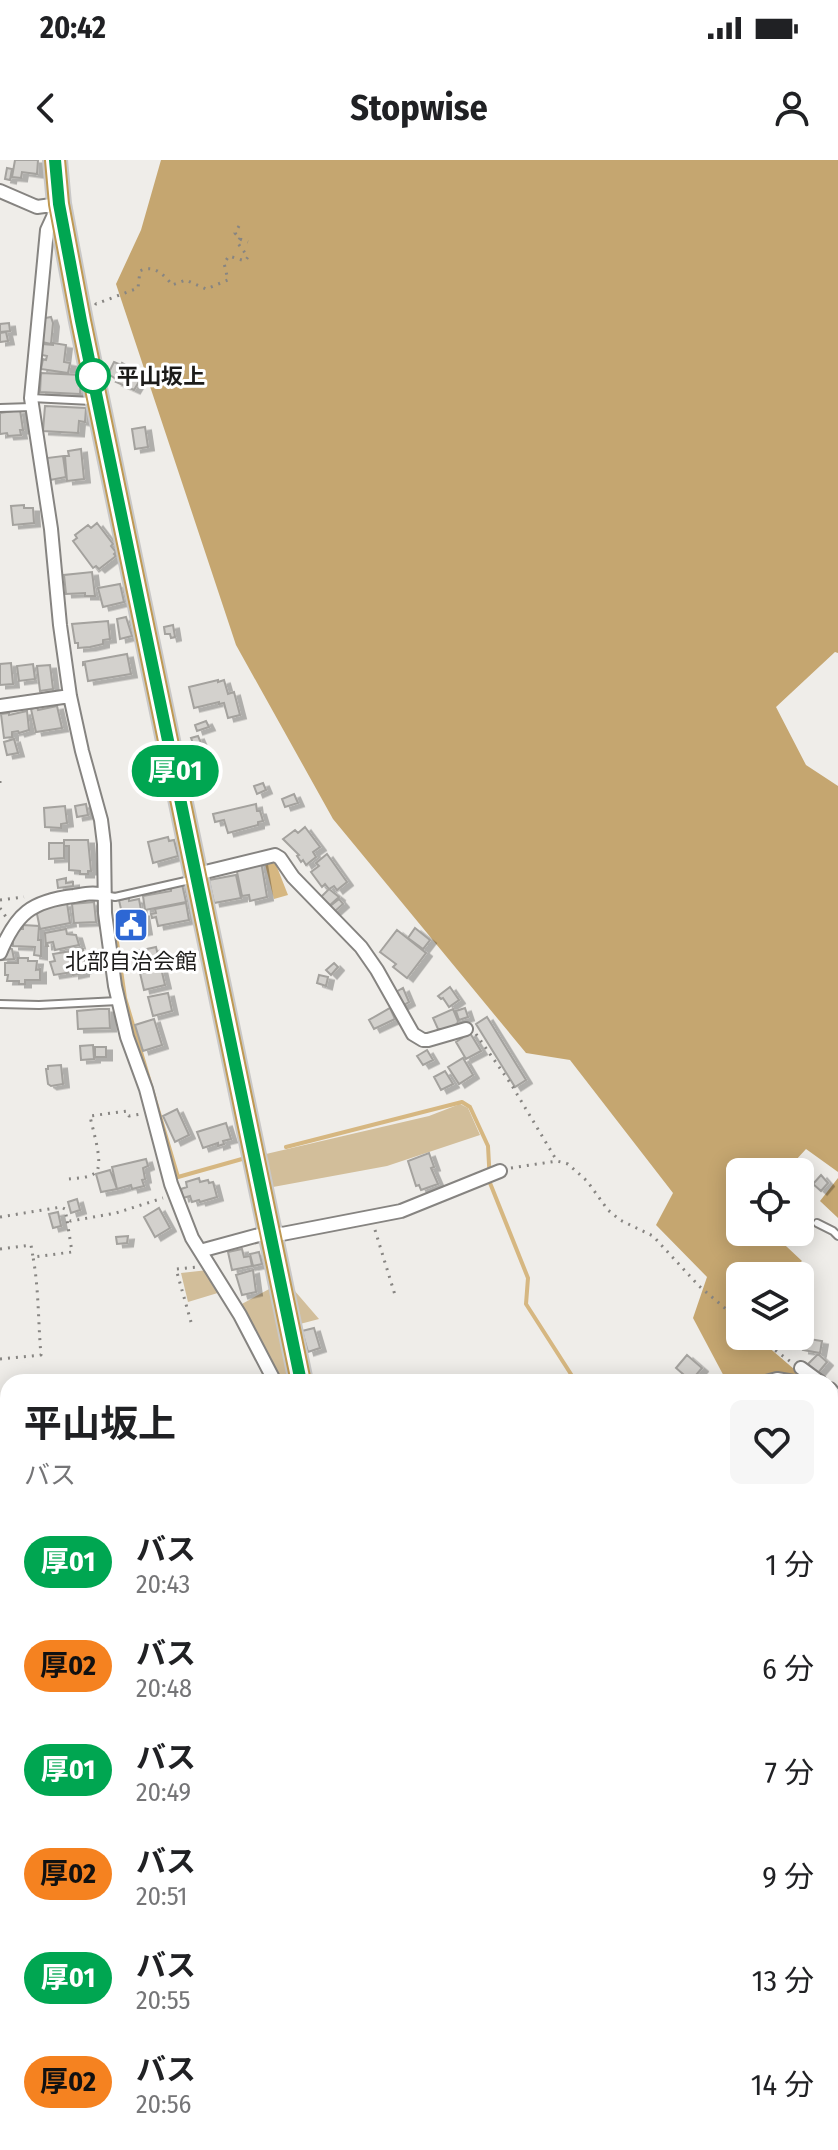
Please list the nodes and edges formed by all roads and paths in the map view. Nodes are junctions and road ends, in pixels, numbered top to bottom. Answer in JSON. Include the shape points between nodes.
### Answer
{"nodes":[{"id":1,"x":55,"y":160,"type":"edge"},
{"id":2,"x":0,"y":191,"type":"edge"},
{"id":3,"x":59,"y":204,"type":"junction"},
{"id":4,"x":239,"y":226,"type":"dead end"},
{"id":5,"x":240,"y":238,"type":"junction"},
{"id":6,"x":248,"y":242,"type":"dead end"},
{"id":7,"x":74,"y":282,"type":"junction"},
{"id":8,"x":32,"y":402,"type":"junction"},
{"id":9,"x":98,"y":402,"type":"junction"},
{"id":10,"x":0,"y":408,"type":"edge"},
{"id":11,"x":70,"y":696,"type":"junction"},
{"id":12,"x":0,"y":706,"type":"edge"},
{"id":13,"x":0,"y":781,"type":"edge"},
{"id":14,"x":0,"y":788,"type":"edge"},
{"id":15,"x":197,"y":876,"type":"junction"},
{"id":16,"x":104,"y":895,"type":"junction"},
{"id":17,"x":0,"y":953,"type":"edge"},
{"id":18,"x":118,"y":1001,"type":"junction"},
{"id":19,"x":0,"y":1004,"type":"edge"},
{"id":20,"x":466,"y":1029,"type":"joint"},
{"id":21,"x":152,"y":1112,"type":"junction"},
{"id":22,"x":557,"y":1161,"type":"junction"},
{"id":23,"x":494,"y":1173,"type":"joint"},
{"id":24,"x":69,"y":1179,"type":"dead end"},
{"id":25,"x":174,"y":1193,"type":"junction"},
{"id":26,"x":0,"y":1217,"type":"edge"},
{"id":27,"x":369,"y":1217,"type":"junction"},
{"id":28,"x":67,"y":1220,"type":"junction"},
{"id":29,"x":817,"y":1223,"type":"dead end"},
{"id":30,"x":270,"y":1232,"type":"junction"},
{"id":31,"x":838,"y":1236,"type":"edge"},
{"id":32,"x":0,"y":1249,"type":"edge"},
{"id":33,"x":200,"y":1251,"type":"junction"},
{"id":34,"x":33,"y":1257,"type":"junction"},
{"id":35,"x":208,"y":1265,"type":"junction"},
{"id":36,"x":395,"y":1295,"type":"dead end"},
{"id":37,"x":726,"y":1309,"type":"edge"},
{"id":38,"x":191,"y":1322,"type":"dead end"},
{"id":39,"x":774,"y":1350,"type":"edge"},
{"id":40,"x":0,"y":1359,"type":"edge"},
{"id":41,"x":801,"y":1368,"type":"joint"},
{"id":42,"x":271,"y":1374,"type":"edge"},
{"id":43,"x":299,"y":1374,"type":"edge"},
{"id":44,"x":809,"y":1374,"type":"edge"}],
"edges":[{"from":1,"to":3,"type":"highway"},
{"from":2,"to":3,"type":"street","via":[[37,207]]},
{"from":3,"to":7,"type":"highway"},
{"from":3,"to":8,"type":"street","via":[[47,230]]},
{"from":4,"to":5,"type":"path","via":[[235,233]]},
{"from":5,"to":6,"type":"path"},
{"from":5,"to":7,"type":"path","via":[[237,242],[248,257],[245,261],[229,256],[224,263],[228,280],[206,289],[186,280],[172,285],[157,269],[146,268],[140,271],[138,288],[96,304],[80,282]]},
{"from":7,"to":9,"type":"highway"},
{"from":8,"to":9,"type":"lane"},
{"from":8,"to":10,"type":"lane"},
{"from":8,"to":11,"type":"street"},
{"from":9,"to":15,"type":"highway"},
{"from":11,"to":12,"type":"street"},
{"from":11,"to":16,"type":"street","via":[[101,820]]},
{"from":13,"to":14,"type":"path"},
{"from":15,"to":16,"type":"lane","via":[[115,897]]},
{"from":15,"to":20,"type":"street","via":[[275,855],[361,947],[413,1034],[428,1040]]},
{"from":15,"to":30,"type":"highway"},
{"from":16,"to":17,"type":"street","via":[[55,898],[34,906],[15,925]]},
{"from":16,"to":18,"type":"street"},
{"from":18,"to":19,"type":"lane"},
{"from":18,"to":21,"type":"street"},
{"from":20,"to":22,"type":"path","via":[[480,1037]]},
{"from":21,"to":24,"type":"path","via":[[90,1116],[99,1168],[94,1175]]},
{"from":21,"to":25,"type":"street"},
{"from":22,"to":23,"type":"path"},
{"from":22,"to":37,"type":"path","via":[[576,1170],[620,1220],[653,1236]]},
{"from":23,"to":27,"type":"street","via":[[401,1211]]},
{"from":25,"to":28,"type":"path","via":[[116,1213]]},
{"from":25,"to":33,"type":"street"},
{"from":26,"to":28,"type":"path","via":[[61,1207]]},
{"from":27,"to":30,"type":"street"},
{"from":27,"to":36,"type":"path"},
{"from":28,"to":34,"type":"path","via":[[72,1252]]},
{"from":29,"to":31,"type":"lane"},
{"from":30,"to":33,"type":"street"},
{"from":30,"to":43,"type":"highway"},
{"from":32,"to":34,"type":"path","via":[[31,1245]]},
{"from":33,"to":35,"type":"street"},
{"from":34,"to":40,"type":"path","via":[[41,1355]]},
{"from":35,"to":38,"type":"path","via":[[176,1269]]},
{"from":35,"to":42,"type":"street"},
{"from":39,"to":41,"type":"path"},
{"from":41,"to":44,"type":"street"}]}
